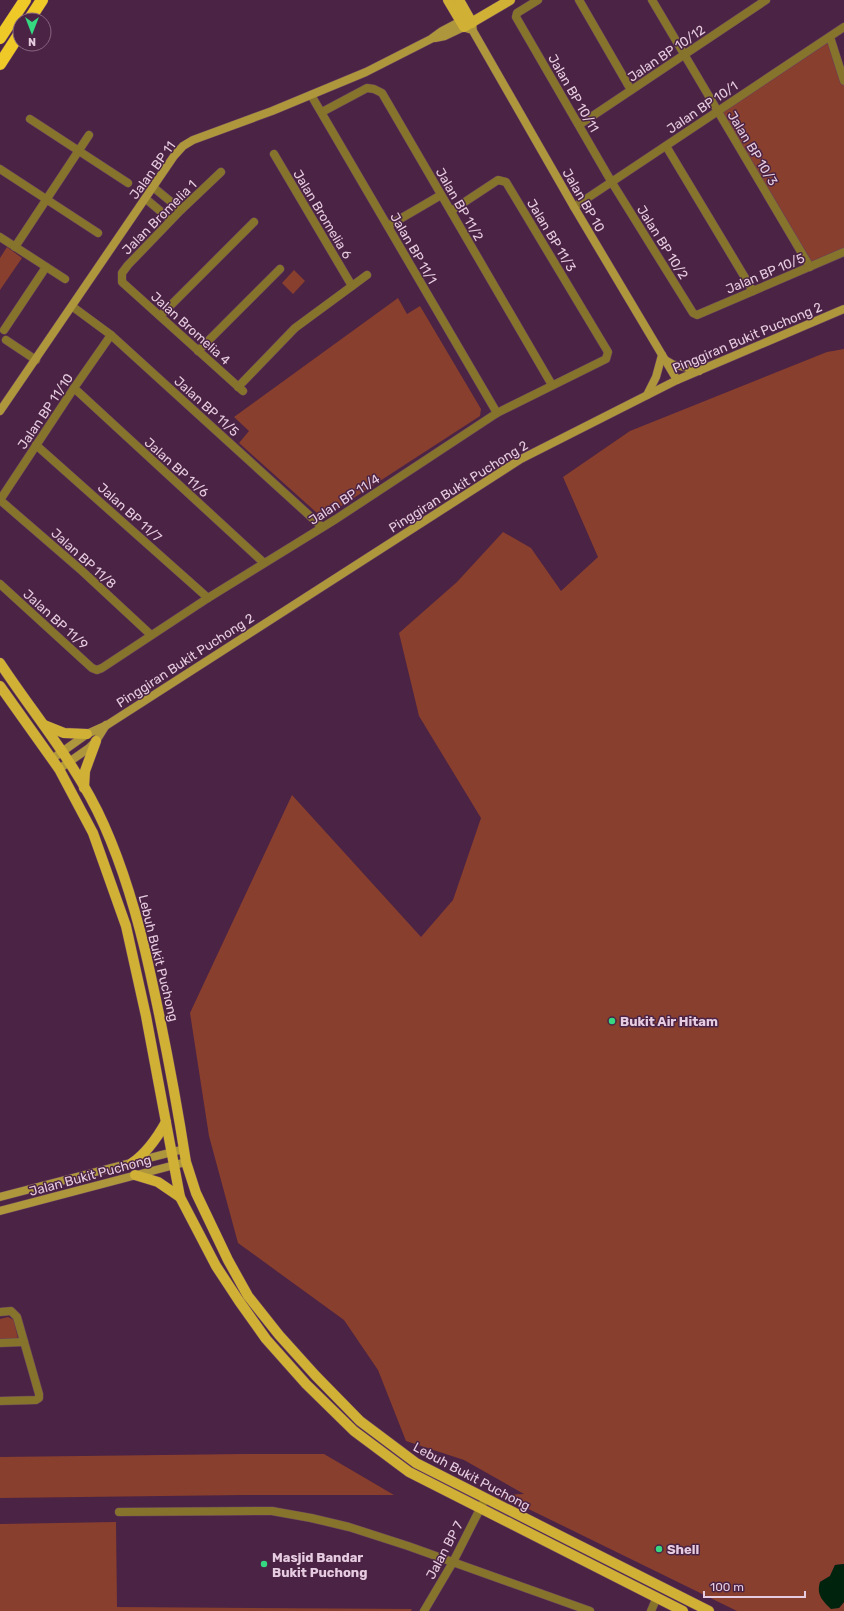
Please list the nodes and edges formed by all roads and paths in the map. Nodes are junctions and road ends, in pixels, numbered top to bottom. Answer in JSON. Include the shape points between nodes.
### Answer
{"nodes":[{"id":1,"x":25,"y":0,"type":"edge"},
{"id":2,"x":42,"y":0,"type":"edge"},
{"id":3,"x":448,"y":0,"type":"edge"},
{"id":4,"x":459,"y":0,"type":"edge"},
{"id":5,"x":497,"y":0,"type":"edge"},
{"id":6,"x":510,"y":0,"type":"edge"},
{"id":7,"x":538,"y":0,"type":"edge"},
{"id":8,"x":579,"y":0,"type":"edge"},
{"id":9,"x":652,"y":0,"type":"edge"},
{"id":10,"x":766,"y":0,"type":"edge"},
{"id":11,"x":34,"y":12,"type":"edge"},
{"id":12,"x":468,"y":24,"type":"junction"},
{"id":13,"x":844,"y":27,"type":"edge"},
{"id":14,"x":830,"y":37,"type":"junction"},
{"id":15,"x":0,"y":38,"type":"edge"},
{"id":16,"x":12,"y":46,"type":"edge"},
{"id":17,"x":685,"y":55,"type":"junction"},
{"id":18,"x":0,"y":64,"type":"edge"},
{"id":19,"x":844,"y":81,"type":"edge"},
{"id":20,"x":631,"y":90,"type":"junction"},
{"id":21,"x":312,"y":95,"type":"junction"},
{"id":22,"x":718,"y":111,"type":"junction"},
{"id":23,"x":322,"y":112,"type":"junction"},
{"id":24,"x":30,"y":119,"type":"dead end"},
{"id":25,"x":579,"y":125,"type":"junction"},
{"id":26,"x":89,"y":135,"type":"dead end"},
{"id":27,"x":666,"y":146,"type":"junction"},
{"id":28,"x":79,"y":151,"type":"junction"},
{"id":29,"x":274,"y":154,"type":"dead end"},
{"id":30,"x":0,"y":169,"type":"edge"},
{"id":31,"x":221,"y":172,"type":"dead end"},
{"id":32,"x":612,"y":181,"type":"junction"},
{"id":33,"x":128,"y":183,"type":"dead end"},
{"id":34,"x":153,"y":187,"type":"junction"},
{"id":35,"x":441,"y":195,"type":"junction"},
{"id":36,"x":47,"y":199,"type":"junction"},
{"id":37,"x":146,"y":199,"type":"junction"},
{"id":38,"x":574,"y":207,"type":"junction"},
{"id":39,"x":181,"y":210,"type":"junction"},
{"id":40,"x":450,"y":211,"type":"junction"},
{"id":41,"x":171,"y":220,"type":"junction"},
{"id":42,"x":254,"y":222,"type":"dead end"},
{"id":43,"x":388,"y":226,"type":"junction"},
{"id":44,"x":98,"y":233,"type":"dead end"},
{"id":45,"x":0,"y":237,"type":"edge"},
{"id":46,"x":15,"y":247,"type":"junction"},
{"id":47,"x":844,"y":252,"type":"edge"},
{"id":48,"x":46,"y":267,"type":"junction"},
{"id":49,"x":810,"y":267,"type":"junction"},
{"id":50,"x":280,"y":269,"type":"dead end"},
{"id":51,"x":367,"y":275,"type":"dead end"},
{"id":52,"x":65,"y":279,"type":"dead end"},
{"id":53,"x":122,"y":282,"type":"joint"},
{"id":54,"x":352,"y":286,"type":"junction"},
{"id":55,"x":753,"y":290,"type":"junction"},
{"id":56,"x":73,"y":307,"type":"junction"},
{"id":57,"x":844,"y":309,"type":"edge"},
{"id":58,"x":695,"y":315,"type":"joint"},
{"id":59,"x":160,"y":316,"type":"junction"},
{"id":60,"x":2,"y":330,"type":"edge"},
{"id":61,"x":111,"y":335,"type":"junction"},
{"id":62,"x":3,"y":341,"type":"edge"},
{"id":63,"x":198,"y":351,"type":"junction"},
{"id":64,"x":608,"y":356,"type":"joint"},
{"id":65,"x":663,"y":357,"type":"junction"},
{"id":66,"x":36,"y":360,"type":"junction"},
{"id":67,"x":699,"y":371,"type":"junction"},
{"id":68,"x":677,"y":380,"type":"junction"},
{"id":69,"x":552,"y":385,"type":"junction"},
{"id":70,"x":74,"y":388,"type":"junction"},
{"id":71,"x":647,"y":395,"type":"junction"},
{"id":72,"x":0,"y":411,"type":"edge"},
{"id":73,"x":496,"y":413,"type":"junction"},
{"id":74,"x":36,"y":444,"type":"junction"},
{"id":75,"x":0,"y":500,"type":"edge"},
{"id":76,"x":322,"y":527,"type":"junction"},
{"id":77,"x":264,"y":562,"type":"junction"},
{"id":78,"x":0,"y":584,"type":"edge"},
{"id":79,"x":208,"y":598,"type":"junction"},
{"id":80,"x":151,"y":635,"type":"junction"},
{"id":81,"x":0,"y":663,"type":"edge"},
{"id":82,"x":97,"y":670,"type":"joint"},
{"id":83,"x":0,"y":686,"type":"edge"},
{"id":84,"x":44,"y":725,"type":"junction"},
{"id":85,"x":107,"y":725,"type":"junction"},
{"id":86,"x":87,"y":734,"type":"junction"},
{"id":87,"x":96,"y":741,"type":"junction"},
{"id":88,"x":62,"y":752,"type":"junction"},
{"id":89,"x":52,"y":759,"type":"junction"},
{"id":90,"x":69,"y":762,"type":"junction"},
{"id":91,"x":59,"y":769,"type":"junction"},
{"id":92,"x":84,"y":788,"type":"junction"},
{"id":93,"x":166,"y":1122,"type":"junction"},
{"id":94,"x":184,"y":1149,"type":"junction"},
{"id":95,"x":170,"y":1153,"type":"junction"},
{"id":96,"x":186,"y":1162,"type":"junction"},
{"id":97,"x":132,"y":1163,"type":"junction"},
{"id":98,"x":173,"y":1166,"type":"junction"},
{"id":99,"x":135,"y":1175,"type":"junction"},
{"id":100,"x":0,"y":1197,"type":"edge"},
{"id":101,"x":180,"y":1198,"type":"junction"},
{"id":102,"x":0,"y":1211,"type":"edge"},
{"id":103,"x":248,"y":1296,"type":"junction"},
{"id":104,"x":239,"y":1301,"type":"junction"},
{"id":105,"x":0,"y":1312,"type":"edge"},
{"id":106,"x":24,"y":1342,"type":"junction"},
{"id":107,"x":0,"y":1343,"type":"edge"},
{"id":108,"x":0,"y":1401,"type":"edge"},
{"id":109,"x":482,"y":1503,"type":"junction"},
{"id":110,"x":119,"y":1512,"type":"dead end"},
{"id":111,"x":452,"y":1562,"type":"junction"},
{"id":112,"x":633,"y":1573,"type":"junction"},
{"id":113,"x":657,"y":1597,"type":"junction"},
{"id":114,"x":683,"y":1598,"type":"junction"},
{"id":115,"x":424,"y":1611,"type":"edge"},
{"id":116,"x":590,"y":1611,"type":"edge"},
{"id":117,"x":650,"y":1611,"type":"edge"},
{"id":118,"x":683,"y":1611,"type":"edge"},
{"id":119,"x":709,"y":1611,"type":"edge"}],
"edges":[{"from":1,"to":15,"type":"highway"},
{"from":2,"to":11,"type":"highway"},
{"from":3,"to":12,"type":"main road"},
{"from":4,"to":12,"type":"main road"},
{"from":5,"to":12,"type":"main road"},
{"from":6,"to":12,"type":"main road"},
{"from":7,"to":25,"type":"street","name":"Jalan BP 10/11","via":[[517,13],[516,17]]},
{"from":8,"to":20,"type":"street"},
{"from":9,"to":17,"type":"street","name":"Jalan BP 10/3"},
{"from":10,"to":17,"type":"street","name":"Jalan BP 10/12"},
{"from":12,"to":21,"type":"street","name":"Jalan BP 11"},
{"from":12,"to":38,"type":"street","name":"Jalan BP 10"},
{"from":13,"to":14,"type":"street","name":"Jalan BP 10/1"},
{"from":14,"to":19,"type":"street"},
{"from":14,"to":22,"type":"street","name":"Jalan BP 10/1"},
{"from":16,"to":18,"type":"highway"},
{"from":17,"to":20,"type":"street","name":"Jalan BP 10/12"},
{"from":17,"to":22,"type":"street","name":"Jalan BP 10/3"},
{"from":20,"to":25,"type":"street","name":"Jalan BP 10/12"},
{"from":21,"to":23,"type":"street","name":"Jalan BP 11/1"},
{"from":21,"to":34,"type":"street","name":"Jalan BP 11","via":[[193,140],[174,156]]},
{"from":22,"to":27,"type":"street","name":"Jalan BP 10/1"},
{"from":22,"to":49,"type":"street","name":"Jalan BP 10/3"},
{"from":23,"to":35,"type":"street","name":"Jalan BP 11/2","via":[[367,88],[374,88],[382,93]]},
{"from":23,"to":43,"type":"street","name":"Jalan BP 11/1"},
{"from":24,"to":28,"type":"street"},
{"from":25,"to":32,"type":"street","name":"Jalan BP 10/11"},
{"from":26,"to":28,"type":"street"},
{"from":27,"to":32,"type":"street","name":"Jalan BP 10/1"},
{"from":27,"to":55,"type":"street"},
{"from":28,"to":33,"type":"street"},
{"from":28,"to":36,"type":"street"},
{"from":29,"to":54,"type":"street","name":"Jalan Bromelia 6"},
{"from":30,"to":36,"type":"street"},
{"from":31,"to":39,"type":"street","name":"Jalan Bromelia 1"},
{"from":32,"to":38,"type":"street","name":"Jalan BP 10/1"},
{"from":32,"to":58,"type":"street","name":"Jalan BP 10/2"},
{"from":34,"to":37,"type":"street","name":"Jalan BP 11"},
{"from":34,"to":39,"type":"street"},
{"from":35,"to":40,"type":"street","name":"Jalan BP 11/2"},
{"from":35,"to":43,"type":"street"},
{"from":36,"to":44,"type":"street"},
{"from":36,"to":46,"type":"street"},
{"from":37,"to":41,"type":"street"},
{"from":37,"to":56,"type":"street","name":"Jalan BP 11"},
{"from":38,"to":65,"type":"street","name":"Jalan BP 10"},
{"from":39,"to":41,"type":"street","name":"Jalan Bromelia 1"},
{"from":40,"to":64,"type":"street","name":"Jalan BP 11/3","via":[[498,180],[506,182],[608,352]]},
{"from":40,"to":69,"type":"street","name":"Jalan BP 11/2"},
{"from":41,"to":53,"type":"street","name":"Jalan Bromelia 1","via":[[128,265],[122,273]]},
{"from":42,"to":59,"type":"street"},
{"from":43,"to":73,"type":"street","name":"Jalan BP 11/1"},
{"from":45,"to":46,"type":"street"},
{"from":46,"to":48,"type":"street"},
{"from":47,"to":49,"type":"street","name":"Jalan BP 10/5"},
{"from":48,"to":52,"type":"street"},
{"from":48,"to":60,"type":"street"},
{"from":49,"to":55,"type":"street","name":"Jalan BP 10/5"},
{"from":50,"to":63,"type":"street"},
{"from":51,"to":54,"type":"street"},
{"from":53,"to":59,"type":"street","name":"Jalan Bromelia 4"},
{"from":54,"to":63,"type":"street","name":"Jalan Bromelia 4","via":[[295,328],[240,389]]},
{"from":55,"to":58,"type":"street","name":"Jalan BP 10/5"},
{"from":56,"to":61,"type":"street","name":"Jalan BP 11/5"},
{"from":56,"to":66,"type":"street","name":"Jalan BP 11"},
{"from":57,"to":67,"type":"street","name":"Pinggiran Bukit Puchong 2"},
{"from":59,"to":63,"type":"street","name":"Jalan Bromelia 4"},
{"from":60,"to":62,"type":"street","via":[[7,335]]},
{"from":61,"to":70,"type":"street","name":"Jalan BP 11/10"},
{"from":61,"to":76,"type":"street","name":"Jalan BP 11/5"},
{"from":62,"to":66,"type":"street"},
{"from":64,"to":69,"type":"street","name":"Jalan BP 11/4"},
{"from":65,"to":67,"type":"street","via":[[672,364]]},
{"from":65,"to":68,"type":"street","name":"Jalan BP 10"},
{"from":65,"to":71,"type":"street"},
{"from":66,"to":72,"type":"street","name":"Jalan BP 11"},
{"from":67,"to":68,"type":"street","name":"Pinggiran Bukit Puchong 2"},
{"from":68,"to":71,"type":"street","name":"Pinggiran Bukit Puchong 2"},
{"from":69,"to":73,"type":"street","name":"Jalan BP 11/4"},
{"from":70,"to":74,"type":"street","name":"Jalan BP 11/10"},
{"from":70,"to":77,"type":"street","name":"Jalan BP 11/6"},
{"from":71,"to":85,"type":"street","name":"Pinggiran Bukit Puchong 2","via":[[521,459]]},
{"from":73,"to":76,"type":"street","name":"Jalan BP 11/4"},
{"from":74,"to":75,"type":"street","name":"Jalan BP 11/10"},
{"from":74,"to":79,"type":"street","name":"Jalan BP 11/7"},
{"from":75,"to":80,"type":"street","name":"Jalan BP 11/8"},
{"from":76,"to":77,"type":"street","name":"Jalan BP 11/4"},
{"from":77,"to":79,"type":"street","name":"Jalan BP 11/4"},
{"from":78,"to":82,"type":"street","name":"Jalan BP 11/9"},
{"from":79,"to":80,"type":"street","name":"Jalan BP 11/4"},
{"from":80,"to":82,"type":"street","name":"Jalan BP 11/4"},
{"from":81,"to":84,"type":"main road","name":"Lebuh Bukit Puchong"},
{"from":83,"to":89,"type":"main road","name":"Lebuh Bukit Puchong"},
{"from":84,"to":86,"type":"main road","via":[[64,733]]},
{"from":84,"to":88,"type":"main road","name":"Lebuh Bukit Puchong"},
{"from":85,"to":86,"type":"street","name":"Pinggiran Bukit Puchong 2"},
{"from":85,"to":87,"type":"street","name":"Pinggiran Bukit Puchong 2"},
{"from":86,"to":88,"type":"street","name":"Pinggiran Bukit Puchong 2"},
{"from":87,"to":90,"type":"street","name":"Pinggiran Bukit Puchong 2"},
{"from":87,"to":92,"type":"main road","via":[[85,771]]},
{"from":88,"to":89,"type":"street","name":"Pinggiran Bukit Puchong 2"},
{"from":88,"to":90,"type":"main road","name":"Lebuh Bukit Puchong"},
{"from":89,"to":91,"type":"main road","name":"Lebuh Bukit Puchong"},
{"from":90,"to":91,"type":"street","name":"Pinggiran Bukit Puchong 2"},
{"from":90,"to":92,"type":"main road","name":"Lebuh Bukit Puchong"},
{"from":91,"to":93,"type":"main road","name":"Lebuh Bukit Puchong","via":[[93,833],[126,926]]},
{"from":92,"to":94,"type":"main road","name":"Lebuh Bukit Puchong","via":[[105,826],[138,920],[169,1060]]},
{"from":93,"to":95,"type":"main road","name":"Lebuh Bukit Puchong"},
{"from":93,"to":97,"type":"main road","via":[[147,1150]]},
{"from":94,"to":95,"type":"street","name":"Jalan Bukit Puchong"},
{"from":94,"to":96,"type":"main road","name":"Lebuh Bukit Puchong"},
{"from":95,"to":97,"type":"street","name":"Jalan Bukit Puchong"},
{"from":95,"to":98,"type":"main road","name":"Lebuh Bukit Puchong"},
{"from":96,"to":98,"type":"street","name":"Jalan Bukit Puchong"},
{"from":96,"to":103,"type":"main road","name":"Lebuh Bukit Puchong","via":[[199,1200]]},
{"from":97,"to":100,"type":"street","name":"Jalan Bukit Puchong"},
{"from":98,"to":99,"type":"street","name":"Jalan Bukit Puchong"},
{"from":98,"to":101,"type":"main road","name":"Lebuh Bukit Puchong"},
{"from":99,"to":101,"type":"main road","via":[[158,1182]]},
{"from":99,"to":102,"type":"street","name":"Jalan Bukit Puchong"},
{"from":101,"to":104,"type":"main road","name":"Lebuh Bukit Puchong","via":[[216,1266]]},
{"from":103,"to":104,"type":"main road"},
{"from":103,"to":109,"type":"main road","name":"Lebuh Bukit Puchong","via":[[279,1335],[360,1421],[416,1463]]},
{"from":104,"to":109,"type":"main road","name":"Lebuh Bukit Puchong","via":[[266,1339],[296,1373],[354,1431],[409,1472]]},
{"from":105,"to":106,"type":"street","via":[[8,1310],[15,1313]]},
{"from":106,"to":107,"type":"street"},
{"from":106,"to":108,"type":"street","via":[[39,1398]]},
{"from":109,"to":111,"type":"street","name":"Jalan BP 7"},
{"from":109,"to":112,"type":"main road","name":"Lebuh Bukit Puchong"},
{"from":109,"to":113,"type":"main road","name":"Lebuh Bukit Puchong"},
{"from":110,"to":111,"type":"street","via":[[272,1511],[349,1527]]},
{"from":111,"to":115,"type":"street","name":"Jalan BP 7"},
{"from":111,"to":116,"type":"street"},
{"from":112,"to":113,"type":"main road","via":[[651,1588]]},
{"from":112,"to":114,"type":"main road","name":"Lebuh Bukit Puchong"},
{"from":113,"to":114,"type":"main road","via":[[667,1595]]},
{"from":113,"to":117,"type":"street"},
{"from":113,"to":118,"type":"main road","name":"Lebuh Bukit Puchong"},
{"from":114,"to":119,"type":"main road","name":"Lebuh Bukit Puchong"}]}
